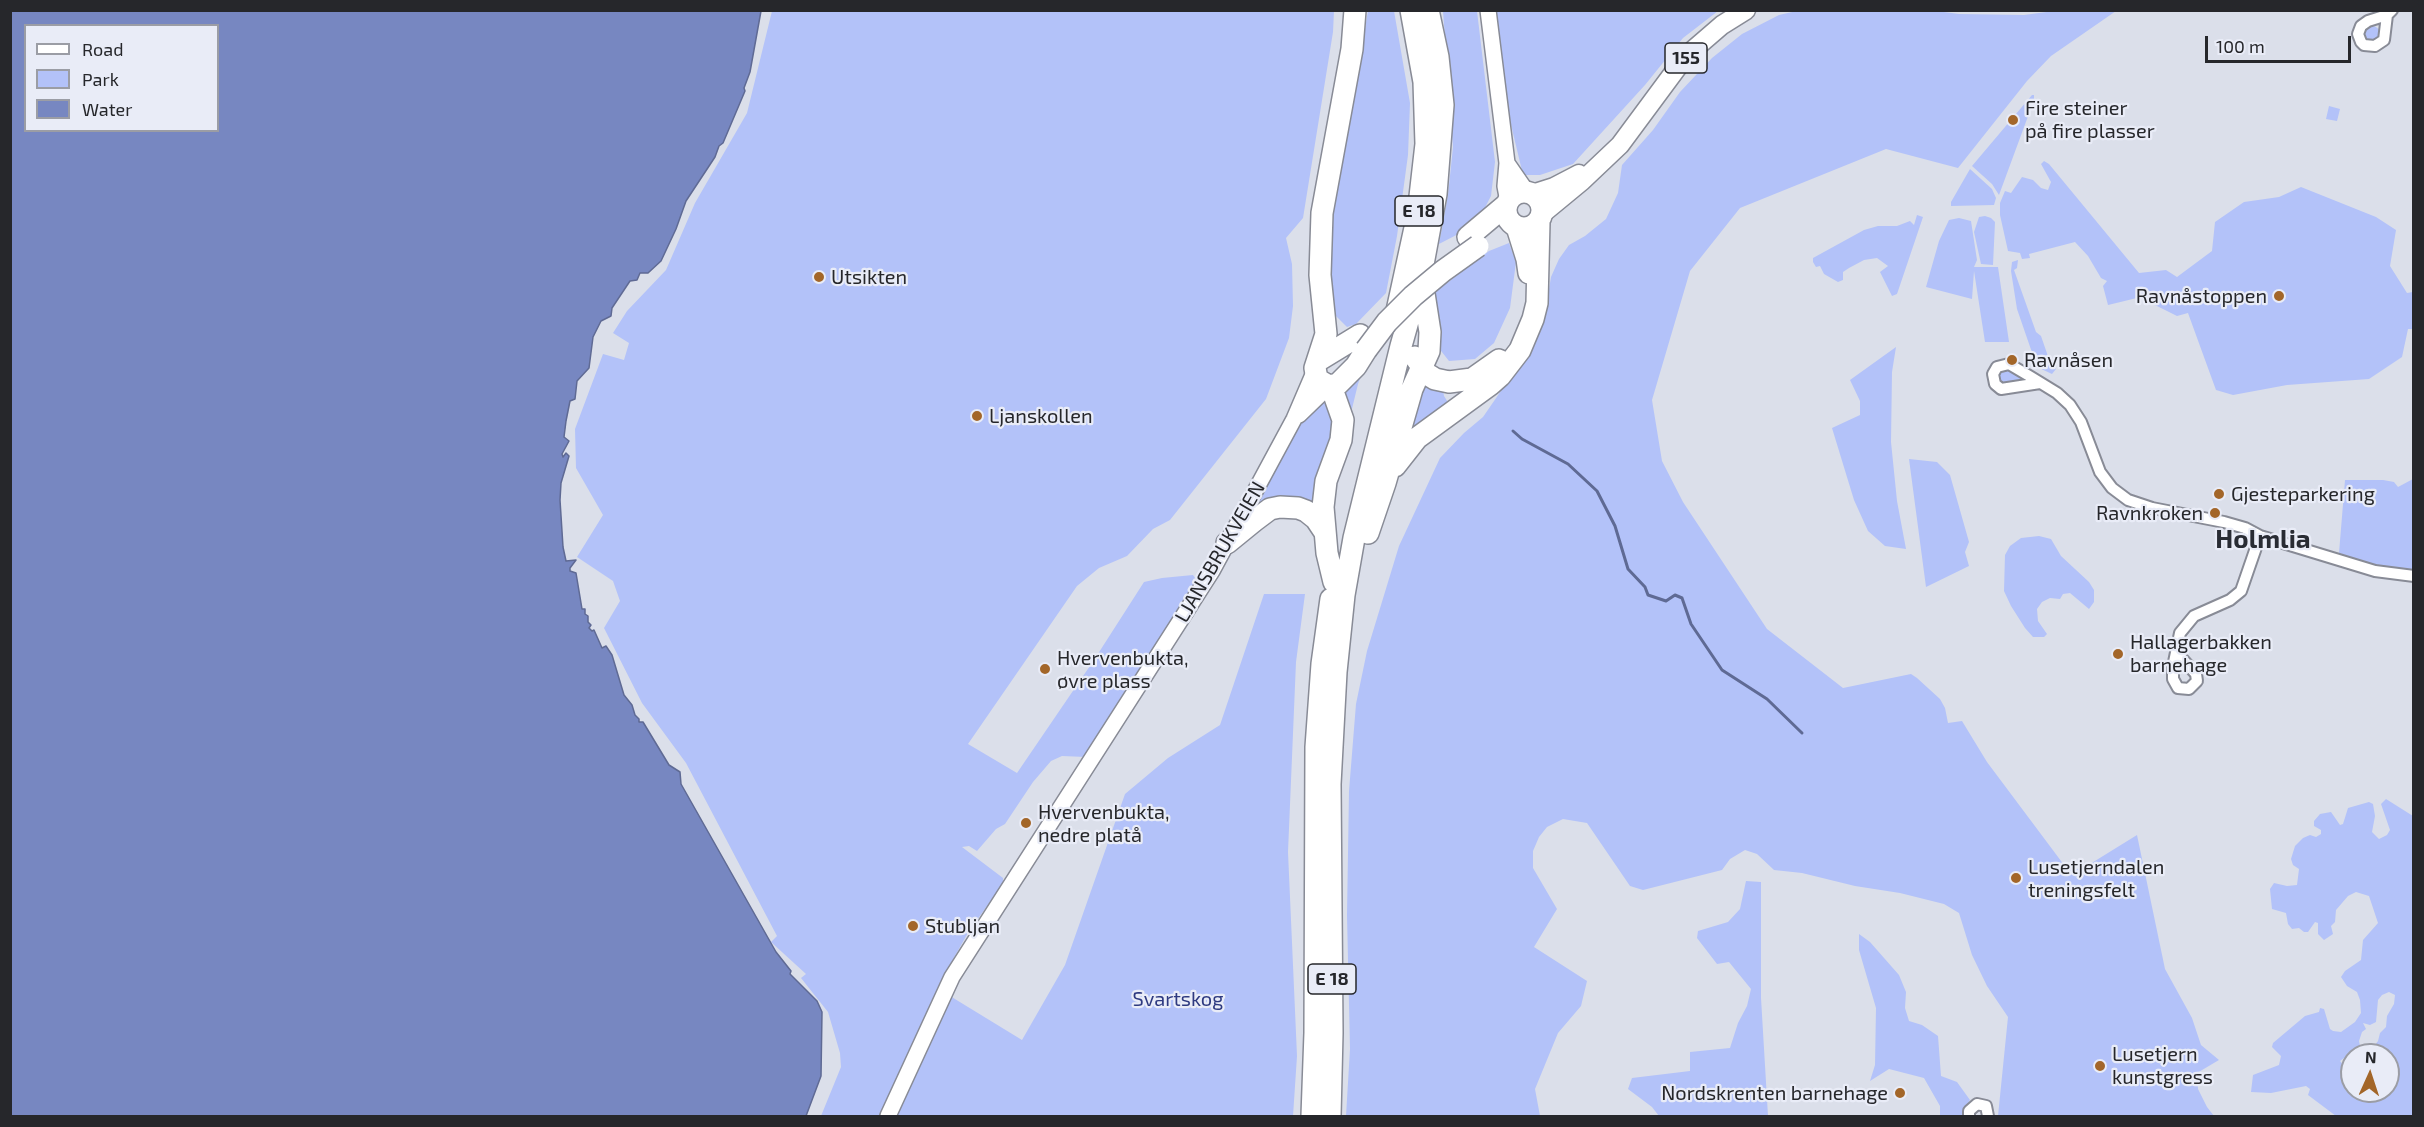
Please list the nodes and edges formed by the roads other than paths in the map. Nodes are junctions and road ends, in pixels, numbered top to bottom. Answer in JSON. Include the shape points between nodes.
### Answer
{"nodes":[{"id":1,"x":1355,"y":10,"type":"edge"},
{"id":2,"x":1411,"y":10,"type":"edge"},
{"id":3,"x":1428,"y":10,"type":"edge"},
{"id":4,"x":1488,"y":10,"type":"edge"},
{"id":5,"x":1746,"y":10,"type":"edge"},
{"id":6,"x":1507,"y":163,"type":"junction"},
{"id":7,"x":1597,"y":167,"type":"junction"},
{"id":8,"x":1529,"y":193,"type":"junction"},
{"id":9,"x":1507,"y":204,"type":"junction"},
{"id":10,"x":1540,"y":218,"type":"junction"},
{"id":11,"x":1517,"y":227,"type":"junction"},
{"id":12,"x":1473,"y":242,"type":"junction"},
{"id":13,"x":1421,"y":275,"type":"junction"},
{"id":14,"x":1410,"y":319,"type":"junction"},
{"id":15,"x":1363,"y":343,"type":"junction"},
{"id":16,"x":1320,"y":362,"type":"junction"},
{"id":17,"x":1421,"y":368,"type":"junction"},
{"id":18,"x":2040,"y":383,"type":"dead end"},
{"id":19,"x":1335,"y":384,"type":"junction"},
{"id":20,"x":1294,"y":419,"type":"junction"},
{"id":21,"x":1385,"y":483,"type":"junction"},
{"id":22,"x":1324,"y":531,"type":"junction"},
{"id":23,"x":2260,"y":536,"type":"junction"},
{"id":24,"x":1227,"y":543,"type":"junction"},
{"id":25,"x":2414,"y":576,"type":"edge"},
{"id":26,"x":1334,"y":582,"type":"junction"},
{"id":27,"x":1340,"y":641,"type":"junction"},
{"id":28,"x":2176,"y":652,"type":"dead end"},
{"id":29,"x":888,"y":1116,"type":"edge"},
{"id":30,"x":1312,"y":1116,"type":"edge"},
{"id":31,"x":1330,"y":1116,"type":"edge"},
{"id":32,"x":1969,"y":1116,"type":"edge"},
{"id":33,"x":1988,"y":1116,"type":"edge"}],
"edges":[{"from":1,"to":16,"type":"highway","via":[[1352,49],[1322,213],[1320,274],[1326,334]]},
{"from":2,"to":26,"type":"highway","number":"E 18","via":[[1425,98],[1422,192]]},
{"from":3,"to":13,"type":"highway","number":"E 18","via":[[1443,105],[1436,194]]},
{"from":4,"to":6,"type":"main road"},
{"from":5,"to":7,"type":"main road","number":"155","via":[[1693,50],[1625,139]]},
{"from":6,"to":8,"type":"main road"},
{"from":6,"to":9,"type":"main road"},
{"from":7,"to":8,"type":"main road","number":"155","via":[[1554,187]]},
{"from":7,"to":10,"type":"main road","number":"155"},
{"from":8,"to":9,"type":"highway","number":"E 18","via":[[1518,193]]},
{"from":8,"to":10,"type":"highway","number":"E 18","via":[[1541,202]]},
{"from":9,"to":11,"type":"highway","via":[[1506,216]]},
{"from":9,"to":12,"type":"highway","number":"E 18"},
{"from":10,"to":11,"type":"highway","number":"E 18","via":[[1529,228]]},
{"from":10,"to":21,"type":"highway","number":"E 18","via":[[1538,296],[1520,350],[1491,384],[1417,438]]},
{"from":11,"to":12,"type":"highway","number":"E 18"},
{"from":11,"to":17,"type":"highway","via":[[1529,280],[1524,315],[1509,347],[1490,368],[1465,381],[1436,379]]},
{"from":12,"to":15,"type":"highway","number":"E 18","via":[[1414,279],[1377,314]]},
{"from":13,"to":14,"type":"highway","number":"E 18"},
{"from":13,"to":17,"type":"highway","number":"E 18","via":[[1430,341]]},
{"from":14,"to":17,"type":"highway","number":"E 18","via":[[1412,347]]},
{"from":14,"to":27,"type":"highway","number":"E 18","via":[[1354,538]]},
{"from":15,"to":16,"type":"highway","number":"E 18"},
{"from":15,"to":19,"type":"highway","number":"E 18","via":[[1356,366]]},
{"from":16,"to":19,"type":"highway","number":"E 18","via":[[1336,357],[1343,362],[1346,370]]},
{"from":16,"to":20,"type":"main road","name":"LJANSBRUKVEIEN"},
{"from":17,"to":21,"type":"highway","number":"E 18"},
{"from":18,"to":23,"type":"street","via":[[2075,411],[2100,472],[2122,496],[2143,506],[2224,522]]},
{"from":19,"to":20,"type":"main road","name":"LJANSBRUKVEIEN"},
{"from":19,"to":22,"type":"highway","number":"E 18","via":[[1344,420],[1324,493]]},
{"from":20,"to":24,"type":"main road","name":"LJANSBRUKVEIEN"},
{"from":21,"to":27,"type":"highway","number":"E 18"},
{"from":22,"to":24,"type":"highway","via":[[1306,511],[1280,507],[1270,509]]},
{"from":22,"to":26,"type":"highway","number":"E 18"},
{"from":23,"to":25,"type":"street","via":[[2375,571]]},
{"from":23,"to":28,"type":"street","via":[[2241,591],[2187,622]]},
{"from":24,"to":29,"type":"main road","name":"LJANSBRUKVEIEN","via":[[957,969]]},
{"from":26,"to":30,"type":"highway","number":"E 18","via":[[1322,664],[1316,747]]},
{"from":27,"to":31,"type":"highway","number":"E 18","via":[[1330,775]]},
{"from":32,"to":33,"type":"street","via":[[1971,1108],[1980,1104],[1988,1108]]}]}
